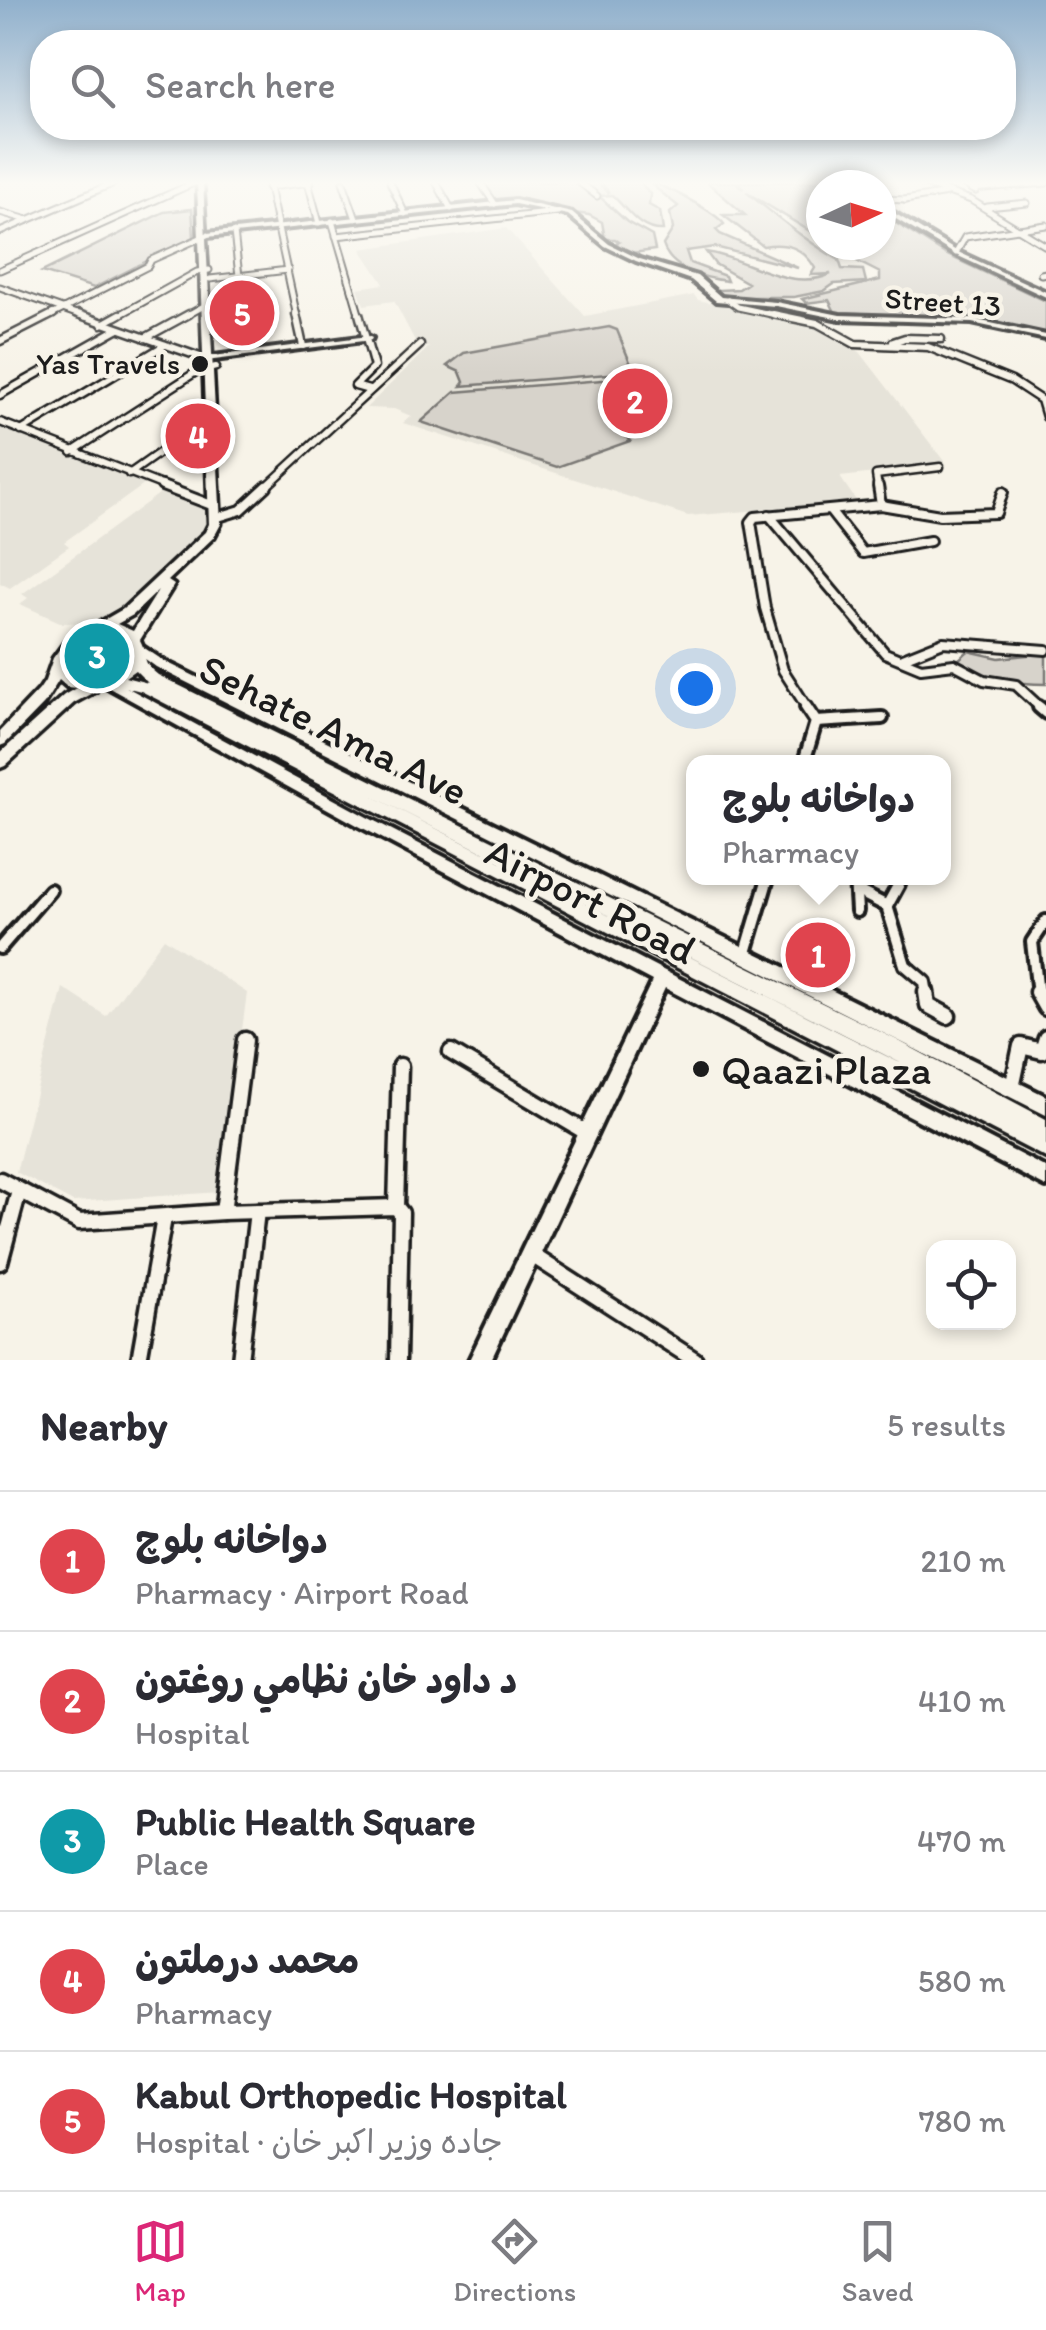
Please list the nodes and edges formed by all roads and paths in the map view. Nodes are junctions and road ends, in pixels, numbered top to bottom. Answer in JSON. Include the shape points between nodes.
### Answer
{"nodes":[{"id":1,"x":56,"y":245,"type":"edge"},
{"id":2,"x":186,"y":245,"type":"edge"},
{"id":3,"x":205,"y":245,"type":"edge"},
{"id":4,"x":236,"y":245,"type":"edge"},
{"id":5,"x":282,"y":245,"type":"edge"},
{"id":6,"x":339,"y":245,"type":"edge"},
{"id":7,"x":608,"y":245,"type":"edge"},
{"id":8,"x":940,"y":245,"type":"edge"},
{"id":9,"x":945,"y":245,"type":"edge"},
{"id":10,"x":960,"y":245,"type":"edge"},
{"id":11,"x":956,"y":253,"type":"junction"},
{"id":12,"x":0,"y":270,"type":"edge"},
{"id":13,"x":288,"y":270,"type":"junction"},
{"id":14,"x":208,"y":273,"type":"junction"},
{"id":15,"x":239,"y":276,"type":"junction"},
{"id":16,"x":0,"y":287,"type":"edge"},
{"id":17,"x":1046,"y":296,"type":"edge"},
{"id":18,"x":728,"y":300,"type":"junction"},
{"id":19,"x":208,"y":303,"type":"junction"},
{"id":20,"x":62,"y":310,"type":"junction"},
{"id":21,"x":957,"y":320,"type":"junction"},
{"id":22,"x":102,"y":324,"type":"junction"},
{"id":23,"x":117,"y":329,"type":"junction"},
{"id":24,"x":951,"y":330,"type":"dead end"},
{"id":25,"x":145,"y":338,"type":"junction"},
{"id":26,"x":368,"y":338,"type":"junction"},
{"id":27,"x":1046,"y":338,"type":"edge"},
{"id":28,"x":941,"y":339,"type":"dead end"},
{"id":29,"x":0,"y":341,"type":"edge"},
{"id":30,"x":886,"y":344,"type":"junction"},
{"id":31,"x":164,"y":345,"type":"junction"},
{"id":32,"x":420,"y":345,"type":"dead end"},
{"id":33,"x":303,"y":346,"type":"junction"},
{"id":34,"x":211,"y":363,"type":"junction"},
{"id":35,"x":369,"y":390,"type":"junction"},
{"id":36,"x":0,"y":395,"type":"edge"},
{"id":37,"x":1046,"y":417,"type":"edge"},
{"id":38,"x":215,"y":418,"type":"junction"},
{"id":39,"x":0,"y":422,"type":"edge"},
{"id":40,"x":20,"y":431,"type":"junction"},
{"id":41,"x":72,"y":452,"type":"junction"},
{"id":42,"x":940,"y":467,"type":"dead end"},
{"id":43,"x":129,"y":474,"type":"junction"},
{"id":44,"x":1003,"y":492,"type":"dead end"},
{"id":45,"x":881,"y":505,"type":"junction"},
{"id":46,"x":830,"y":510,"type":"junction"},
{"id":47,"x":218,"y":514,"type":"junction"},
{"id":48,"x":770,"y":515,"type":"junction"},
{"id":49,"x":930,"y":542,"type":"dead end"},
{"id":50,"x":93,"y":632,"type":"junction"},
{"id":51,"x":136,"y":647,"type":"junction"},
{"id":52,"x":1046,"y":650,"type":"edge"},
{"id":53,"x":903,"y":658,"type":"junction"},
{"id":54,"x":58,"y":670,"type":"junction"},
{"id":55,"x":106,"y":681,"type":"junction"},
{"id":56,"x":1046,"y":713,"type":"edge"},
{"id":57,"x":882,"y":718,"type":"dead end"},
{"id":58,"x":816,"y":722,"type":"junction"},
{"id":59,"x":0,"y":740,"type":"edge"},
{"id":60,"x":806,"y":755,"type":"edge"},
{"id":61,"x":0,"y":762,"type":"edge"},
{"id":62,"x":766,"y":885,"type":"edge"},
{"id":63,"x":856,"y":885,"type":"edge"},
{"id":64,"x":857,"y":885,"type":"edge"},
{"id":65,"x":898,"y":885,"type":"edge"},
{"id":66,"x":50,"y":890,"type":"dead end"},
{"id":67,"x":887,"y":906,"type":"junction"},
{"id":68,"x":857,"y":911,"type":"dead end"},
{"id":69,"x":1046,"y":921,"type":"edge"},
{"id":70,"x":0,"y":948,"type":"edge"},
{"id":71,"x":743,"y":964,"type":"junction"},
{"id":72,"x":662,"y":977,"type":"junction"},
{"id":73,"x":1046,"y":1008,"type":"edge"},
{"id":74,"x":948,"y":1016,"type":"dead end"},
{"id":75,"x":1046,"y":1038,"type":"edge"},
{"id":76,"x":245,"y":1040,"type":"dead end"},
{"id":77,"x":451,"y":1052,"type":"dead end"},
{"id":78,"x":400,"y":1066,"type":"dead end"},
{"id":79,"x":1012,"y":1088,"type":"junction"},
{"id":80,"x":1046,"y":1106,"type":"edge"},
{"id":81,"x":1046,"y":1130,"type":"edge"},
{"id":82,"x":589,"y":1134,"type":"junction"},
{"id":83,"x":1046,"y":1148,"type":"edge"},
{"id":84,"x":1046,"y":1178,"type":"edge"},
{"id":85,"x":0,"y":1180,"type":"edge"},
{"id":86,"x":19,"y":1191,"type":"junction"},
{"id":87,"x":396,"y":1207,"type":"junction"},
{"id":88,"x":224,"y":1212,"type":"junction"},
{"id":89,"x":257,"y":1212,"type":"junction"},
{"id":90,"x":164,"y":1218,"type":"junction"},
{"id":91,"x":532,"y":1255,"type":"junction"},
{"id":92,"x":0,"y":1262,"type":"edge"},
{"id":93,"x":139,"y":1360,"type":"edge"},
{"id":94,"x":240,"y":1360,"type":"edge"},
{"id":95,"x":398,"y":1360,"type":"edge"},
{"id":96,"x":480,"y":1360,"type":"edge"},
{"id":97,"x":695,"y":1360,"type":"edge"}],
"edges":[{"from":1,"to":12,"type":"street"},
{"from":2,"to":20,"type":"street","name":"Street 13"},
{"from":3,"to":14,"type":"main road"},
{"from":4,"to":15,"type":"street"},
{"from":5,"to":13,"type":"street"},
{"from":6,"to":26,"type":"street"},
{"from":7,"to":18,"type":"street","name":"Street 13","via":[[694,278],[712,296]]},
{"from":8,"to":17,"type":"street"},
{"from":9,"to":11,"type":"street"},
{"from":10,"to":11,"type":"street"},
{"from":11,"to":17,"type":"street"},
{"from":13,"to":15,"type":"street"},
{"from":13,"to":33,"type":"street"},
{"from":14,"to":15,"type":"street"},
{"from":14,"to":19,"type":"main road"},
{"from":14,"to":22,"type":"street"},
{"from":16,"to":20,"type":"street"},
{"from":18,"to":21,"type":"street","name":"Street 13","via":[[840,317]]},
{"from":18,"to":30,"type":"street","via":[[817,323],[849,342]]},
{"from":19,"to":25,"type":"street"},
{"from":19,"to":34,"type":"main road"},
{"from":20,"to":22,"type":"street"},
{"from":20,"to":29,"type":"street","name":"Street 13"},
{"from":21,"to":24,"type":"street"},
{"from":21,"to":27,"type":"street","name":"Street 13"},
{"from":22,"to":23,"type":"street"},
{"from":23,"to":25,"type":"street"},
{"from":23,"to":36,"type":"street"},
{"from":25,"to":31,"type":"street"},
{"from":26,"to":33,"type":"street"},
{"from":26,"to":35,"type":"street","via":[[374,368],[355,386]]},
{"from":28,"to":30,"type":"street"},
{"from":30,"to":37,"type":"street","via":[[923,346],[970,362],[1042,400]]},
{"from":31,"to":34,"type":"street"},
{"from":31,"to":40,"type":"street"},
{"from":32,"to":35,"type":"street"},
{"from":33,"to":34,"type":"street"},
{"from":34,"to":38,"type":"main road"},
{"from":34,"to":41,"type":"street"},
{"from":35,"to":47,"type":"street","via":[[241,510]]},
{"from":38,"to":43,"type":"street"},
{"from":38,"to":47,"type":"main road"},
{"from":39,"to":40,"type":"street"},
{"from":40,"to":41,"type":"street"},
{"from":41,"to":43,"type":"street"},
{"from":42,"to":45,"type":"street","via":[[876,475]]},
{"from":43,"to":47,"type":"street"},
{"from":44,"to":45,"type":"street","via":[[996,514],[940,515]]},
{"from":45,"to":46,"type":"street"},
{"from":46,"to":48,"type":"street"},
{"from":46,"to":49,"type":"street","via":[[863,553]]},
{"from":47,"to":50,"type":"main road","via":[[210,534],[151,591],[119,620]]},
{"from":47,"to":51,"type":"main road","via":[[219,532],[164,590]]},
{"from":48,"to":53,"type":"street","via":[[885,654]]},
{"from":48,"to":58,"type":"street","via":[[751,522],[765,608],[783,670]]},
{"from":50,"to":51,"type":"main road","via":[[118,630]]},
{"from":50,"to":54,"type":"main road","via":[[66,648]]},
{"from":51,"to":55,"type":"main road"},
{"from":51,"to":71,"type":"main road","name":"Sehate Ama Ave","via":[[141,669],[154,678]]},
{"from":52,"to":53,"type":"street","via":[[943,642]]},
{"from":53,"to":56,"type":"street","via":[[921,668],[954,664],[984,680],[1016,685]]},
{"from":54,"to":55,"type":"main road","via":[[72,684]]},
{"from":54,"to":59,"type":"main road"},
{"from":55,"to":61,"type":"main road","via":[[70,699]]},
{"from":55,"to":72,"type":"street","name":"Airport Road"},
{"from":55,"to":83,"type":"main road","name":"Airport Road","via":[[144,687]]},
{"from":57,"to":58,"type":"street"},
{"from":58,"to":60,"type":"street"},
{"from":62,"to":71,"type":"street"},
{"from":63,"to":68,"type":"street"},
{"from":64,"to":67,"type":"street"},
{"from":65,"to":67,"type":"street"},
{"from":66,"to":70,"type":"street"},
{"from":67,"to":74,"type":"street","via":[[905,965],[925,982],[928,1005]]},
{"from":69,"to":73,"type":"street","via":[[1032,942],[1036,990]]},
{"from":71,"to":79,"type":"street","name":"Airport Road"},
{"from":71,"to":81,"type":"main road","name":"Sehate Ama Ave"},
{"from":72,"to":82,"type":"street"},
{"from":72,"to":84,"type":"street","name":"Airport Road"},
{"from":75,"to":79,"type":"street","via":[[1042,1051],[1020,1046]]},
{"from":76,"to":88,"type":"street"},
{"from":77,"to":82,"type":"street"},
{"from":78,"to":87,"type":"street"},
{"from":79,"to":80,"type":"street","name":"Airport Road"},
{"from":82,"to":91,"type":"street"},
{"from":85,"to":86,"type":"street"},
{"from":86,"to":90,"type":"street","via":[[80,1222]]},
{"from":86,"to":92,"type":"street"},
{"from":87,"to":89,"type":"street"},
{"from":87,"to":95,"type":"street"},
{"from":88,"to":89,"type":"street"},
{"from":88,"to":90,"type":"street"},
{"from":89,"to":94,"type":"street"},
{"from":90,"to":93,"type":"street"},
{"from":91,"to":96,"type":"street"},
{"from":91,"to":97,"type":"street"}]}
